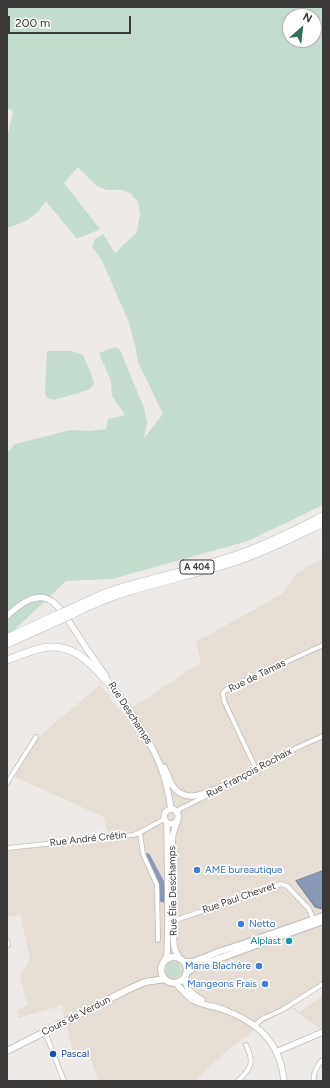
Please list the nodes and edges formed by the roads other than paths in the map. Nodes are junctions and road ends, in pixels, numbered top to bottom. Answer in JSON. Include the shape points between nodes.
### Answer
{"nodes":[{"id":1,"x":323,"y":516,"type":"edge"},
{"id":2,"x":323,"y":523,"type":"edge"},
{"id":3,"x":70,"y":612,"type":"junction"},
{"id":4,"x":7,"y":616,"type":"edge"},
{"id":5,"x":58,"y":618,"type":"junction"},
{"id":6,"x":7,"y":638,"type":"edge"},
{"id":7,"x":7,"y":644,"type":"edge"},
{"id":8,"x":323,"y":645,"type":"edge"},
{"id":9,"x":7,"y":660,"type":"edge"},
{"id":10,"x":115,"y":690,"type":"junction"},
{"id":11,"x":138,"y":724,"type":"junction"},
{"id":12,"x":323,"y":736,"type":"edge"},
{"id":13,"x":36,"y":737,"type":"dead end"},
{"id":14,"x":256,"y":769,"type":"junction"},
{"id":15,"x":7,"y":783,"type":"edge"},
{"id":16,"x":226,"y":785,"type":"junction"},
{"id":17,"x":174,"y":810,"type":"junction"},
{"id":18,"x":166,"y":821,"type":"junction"},
{"id":19,"x":177,"y":821,"type":"junction"},
{"id":20,"x":140,"y":833,"type":"junction"},
{"id":21,"x":7,"y":848,"type":"edge"},
{"id":22,"x":323,"y":916,"type":"edge"},
{"id":23,"x":313,"y":919,"type":"junction"},
{"id":24,"x":173,"y":921,"type":"junction"},
{"id":25,"x":323,"y":921,"type":"edge"},
{"id":26,"x":7,"y":940,"type":"edge"},
{"id":27,"x":158,"y":940,"type":"dead end"},
{"id":28,"x":7,"y":945,"type":"edge"},
{"id":29,"x":182,"y":960,"type":"junction"},
{"id":30,"x":164,"y":961,"type":"junction"},
{"id":31,"x":161,"y":970,"type":"junction"},
{"id":32,"x":186,"y":975,"type":"junction"},
{"id":33,"x":164,"y":979,"type":"junction"},
{"id":34,"x":145,"y":982,"type":"junction"},
{"id":35,"x":175,"y":983,"type":"junction"},
{"id":36,"x":323,"y":984,"type":"edge"},
{"id":37,"x":210,"y":1005,"type":"junction"},
{"id":38,"x":259,"y":1029,"type":"junction"},
{"id":39,"x":45,"y":1032,"type":"junction"},
{"id":40,"x":323,"y":1032,"type":"edge"},
{"id":41,"x":246,"y":1046,"type":"dead end"},
{"id":42,"x":7,"y":1051,"type":"edge"},
{"id":43,"x":276,"y":1052,"type":"junction"},
{"id":44,"x":321,"y":1061,"type":"dead end"},
{"id":45,"x":64,"y":1081,"type":"edge"},
{"id":46,"x":238,"y":1081,"type":"edge"},
{"id":47,"x":284,"y":1081,"type":"edge"},
{"id":48,"x":314,"y":1081,"type":"edge"}],
"edges":[{"from":1,"to":3,"type":"highway","number":"A 404","via":[[244,552],[120,588]]},
{"from":2,"to":3,"type":"highway","number":"A 404","via":[[249,557],[130,591]]},
{"from":3,"to":5,"type":"highway","number":"A 404","bridge":true},
{"from":4,"to":10,"type":"main road","name":"Rue Deschamps","via":[[27,600],[36,598],[48,600],[57,606]]},
{"from":5,"to":6,"type":"highway","number":"A 404"},
{"from":5,"to":7,"type":"highway","number":"A 404"},
{"from":8,"to":14,"type":"street","name":"Rue de Tamas","via":[[224,693],[224,701]]},
{"from":9,"to":10,"type":"highway","via":[[44,648],[64,648],[87,660]]},
{"from":10,"to":11,"type":"main road","name":"Rue Deschamps"},
{"from":11,"to":16,"type":"main road","via":[[160,756],[172,785],[179,792],[187,796],[196,796]]},
{"from":11,"to":17,"type":"main road","name":"Rue Deschamps","via":[[159,762]]},
{"from":12,"to":14,"type":"street","name":"Rue François Rochaix"},
{"from":13,"to":15,"type":"street"},
{"from":14,"to":16,"type":"street","name":"Rue François Rochaix"},
{"from":16,"to":17,"type":"street","name":"Rue François Rochaix"},
{"from":17,"to":18,"type":"main road","via":[[164,814]]},
{"from":17,"to":19,"type":"main road","via":[[179,815]]},
{"from":18,"to":19,"type":"main road","via":[[172,824]]},
{"from":18,"to":20,"type":"street","name":"Rue André Crétin","via":[[153,824]]},
{"from":18,"to":30,"type":"main road","name":"Rue Élie Deschamps","via":[[168,921],[167,956]]},
{"from":19,"to":24,"type":"main road","name":"Rue Élie Deschamps","via":[[172,835]]},
{"from":20,"to":21,"type":"street","name":"Rue André Crétin"},
{"from":20,"to":27,"type":"street","via":[[143,854],[157,885]]},
{"from":22,"to":23,"type":"main road"},
{"from":23,"to":24,"type":"street","name":"Rue Paul Chevret","via":[[309,909],[287,886],[281,884]]},
{"from":23,"to":29,"type":"main road","via":[[192,962]]},
{"from":24,"to":29,"type":"main road","name":"Rue Élie Deschamps","via":[[175,950]]},
{"from":25,"to":32,"type":"main road","via":[[199,965]]},
{"from":26,"to":28,"type":"street"},
{"from":29,"to":30,"type":"main road","via":[[172,957]]},
{"from":29,"to":32,"type":"main road","via":[[187,969]]},
{"from":30,"to":31,"type":"main road"},
{"from":31,"to":33,"type":"main road"},
{"from":31,"to":34,"type":"main road","name":"Cours de Verdun"},
{"from":32,"to":35,"type":"main road"},
{"from":32,"to":37,"type":"main road","via":[[186,986]]},
{"from":33,"to":34,"type":"main road","name":"Cours de Verdun"},
{"from":33,"to":35,"type":"main road"},
{"from":34,"to":39,"type":"main road","name":"Cours de Verdun"},
{"from":35,"to":37,"type":"main road","via":[[193,1000]]},
{"from":36,"to":38,"type":"street","via":[[282,1010],[262,1019]]},
{"from":37,"to":38,"type":"main road","via":[[238,1015]]},
{"from":38,"to":43,"type":"main road"},
{"from":39,"to":42,"type":"main road","name":"Cours de Verdun"},
{"from":39,"to":45,"type":"street"},
{"from":40,"to":43,"type":"main road"},
{"from":41,"to":46,"type":"street","via":[[251,1058],[250,1066]]},
{"from":43,"to":47,"type":"main road"},
{"from":44,"to":48,"type":"street","via":[[314,1073]]}]}
